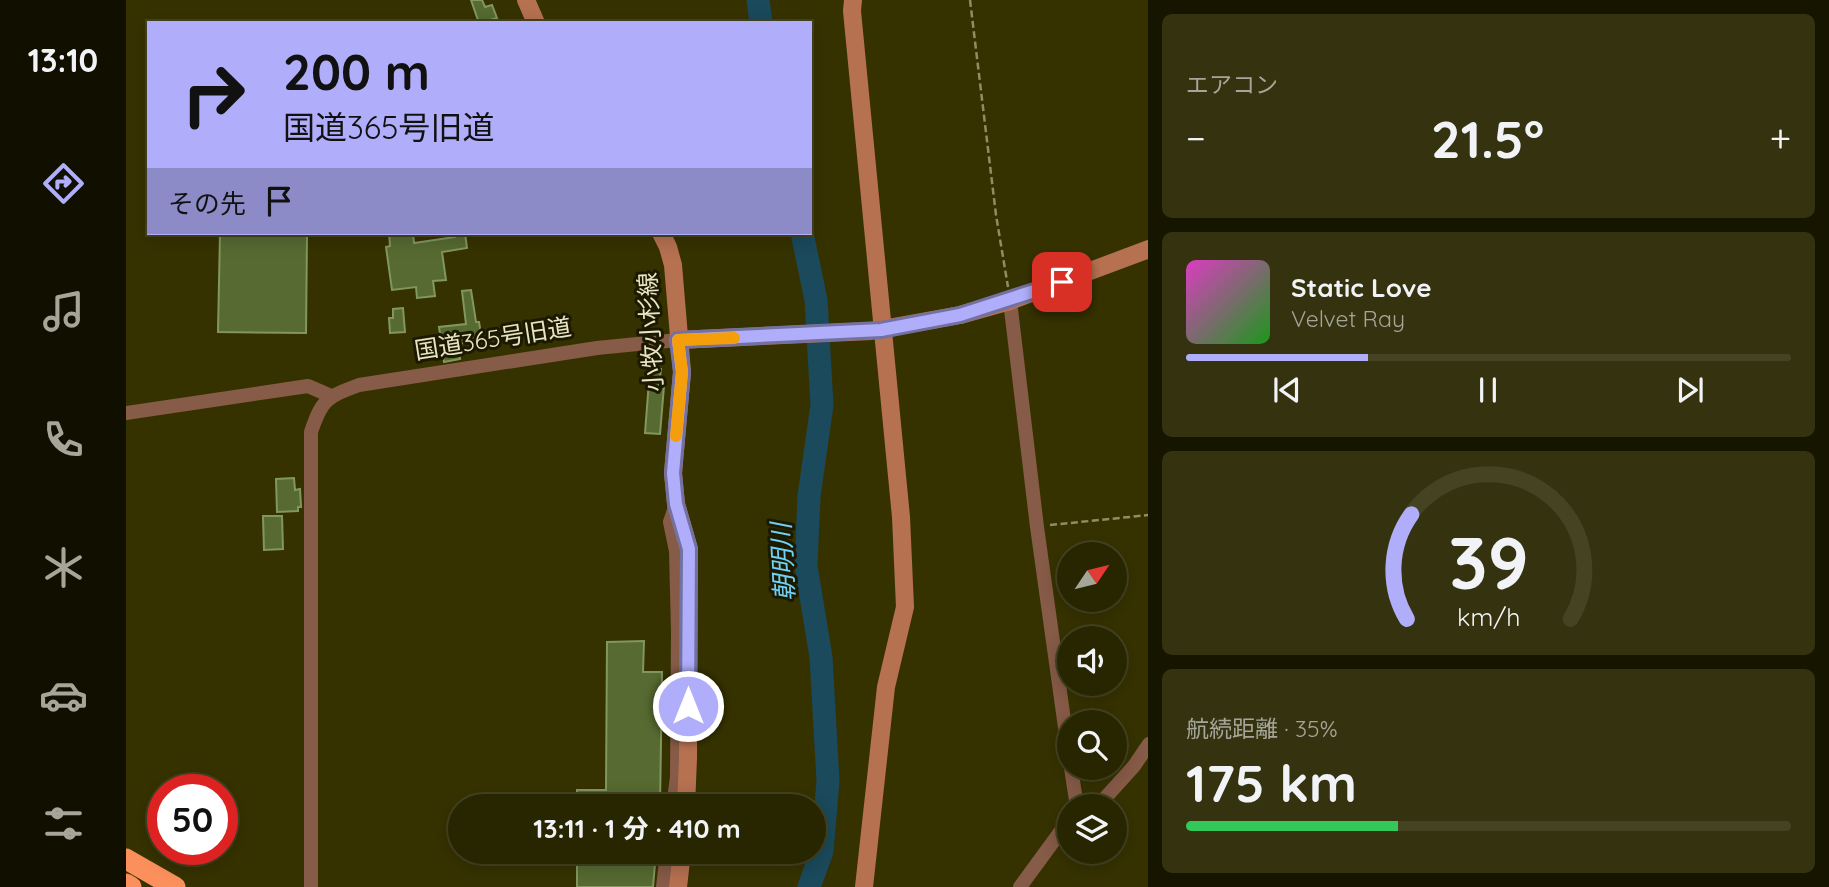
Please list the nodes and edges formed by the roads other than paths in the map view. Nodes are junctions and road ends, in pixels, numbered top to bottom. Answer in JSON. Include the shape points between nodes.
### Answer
{"nodes":[{"id":1,"x":526,"y":0,"type":"edge"},
{"id":2,"x":853,"y":0,"type":"edge"},
{"id":3,"x":535,"y":21,"type":"edge"},
{"id":4,"x":662,"y":235,"type":"edge"},
{"id":5,"x":1148,"y":249,"type":"edge"},
{"id":6,"x":1010,"y":301,"type":"junction"},
{"id":7,"x":876,"y":330,"type":"junction"},
{"id":8,"x":683,"y":340,"type":"junction"},
{"id":9,"x":331,"y":396,"type":"junction"},
{"id":10,"x":126,"y":413,"type":"edge"},
{"id":11,"x":676,"y":504,"type":"junction"},
{"id":12,"x":1063,"y":710,"type":"edge"},
{"id":13,"x":1148,"y":744,"type":"edge"},
{"id":14,"x":675,"y":794,"type":"edge"},
{"id":15,"x":687,"y":794,"type":"edge"},
{"id":16,"x":1109,"y":794,"type":"edge"},
{"id":17,"x":1057,"y":836,"type":"edge"},
{"id":18,"x":126,"y":859,"type":"edge"},
{"id":19,"x":666,"y":864,"type":"edge"},
{"id":20,"x":681,"y":864,"type":"edge"},
{"id":21,"x":126,"y":884,"type":"edge"},
{"id":22,"x":131,"y":887,"type":"edge"},
{"id":23,"x":175,"y":887,"type":"edge"},
{"id":24,"x":311,"y":887,"type":"edge"},
{"id":25,"x":663,"y":887,"type":"edge"},
{"id":26,"x":678,"y":887,"type":"edge"},
{"id":27,"x":864,"y":887,"type":"edge"},
{"id":28,"x":1020,"y":887,"type":"edge"}],
"edges":[{"from":1,"to":3,"type":"street"},
{"from":2,"to":7,"type":"street"},
{"from":4,"to":8,"type":"street","name":"小牧小杉線","via":[[673,265]]},
{"from":5,"to":6,"type":"street","name":"国道365号旧道"},
{"from":6,"to":7,"type":"street","name":"国道365号旧道"},
{"from":6,"to":12,"type":"street"},
{"from":7,"to":8,"type":"street","name":"国道365号旧道"},
{"from":7,"to":27,"type":"street","via":[[901,517],[905,607],[886,687]]},
{"from":8,"to":9,"type":"street","name":"国道365号旧道","via":[[597,348],[359,384]]},
{"from":8,"to":11,"type":"street","name":"小牧小杉線","via":[[673,473]]},
{"from":9,"to":10,"type":"street","via":[[307,386]]},
{"from":9,"to":24,"type":"street","via":[[318,411],[311,432]]},
{"from":11,"to":14,"type":"street","via":[[670,522],[676,551],[678,632]]},
{"from":11,"to":15,"type":"street","name":"小牧小杉線","via":[[689,549]]},
{"from":13,"to":16,"type":"street"},
{"from":17,"to":28,"type":"street"},
{"from":18,"to":23,"type":"highway"},
{"from":19,"to":25,"type":"street"},
{"from":20,"to":26,"type":"street"},
{"from":21,"to":22,"type":"highway"}]}
